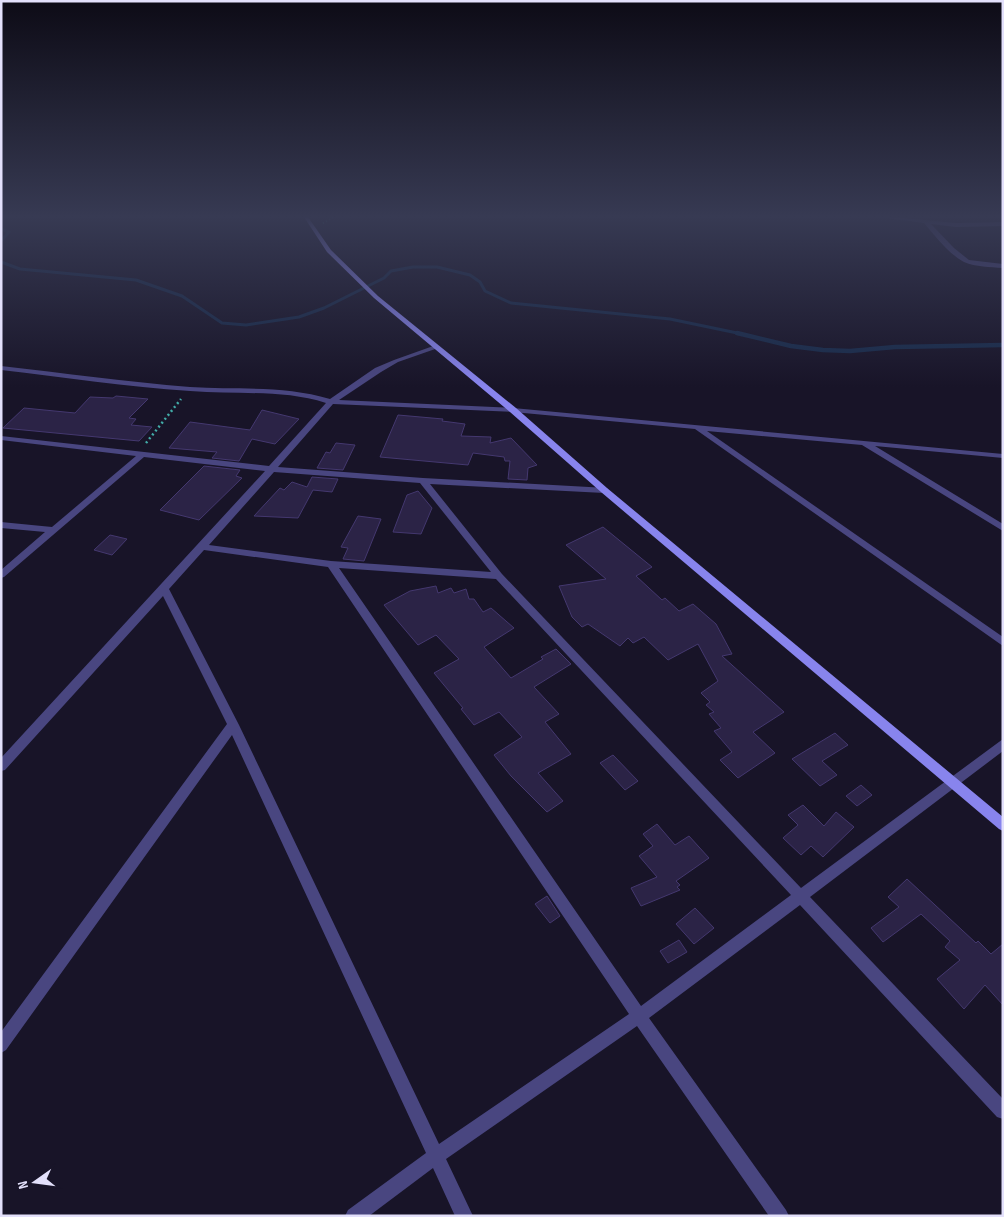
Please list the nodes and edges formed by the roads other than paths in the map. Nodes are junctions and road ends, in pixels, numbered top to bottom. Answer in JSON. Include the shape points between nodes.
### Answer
{"nodes":[{"id":1,"x":351,"y":274,"type":"edge"},
{"id":2,"x":436,"y":347,"type":"junction"},
{"id":3,"x":1,"y":368,"type":"edge"},
{"id":4,"x":332,"y":402,"type":"junction"},
{"id":5,"x":513,"y":410,"type":"junction"},
{"id":6,"x":698,"y":428,"type":"junction"},
{"id":7,"x":1,"y":438,"type":"edge"},
{"id":8,"x":862,"y":443,"type":"junction"},
{"id":9,"x":141,"y":453,"type":"junction"},
{"id":10,"x":1003,"y":456,"type":"edge"},
{"id":11,"x":272,"y":469,"type":"junction"},
{"id":12,"x":423,"y":481,"type":"junction"},
{"id":13,"x":604,"y":490,"type":"junction"},
{"id":14,"x":1,"y":525,"type":"edge"},
{"id":15,"x":1003,"y":528,"type":"edge"},
{"id":16,"x":52,"y":530,"type":"junction"},
{"id":17,"x":202,"y":547,"type":"junction"},
{"id":18,"x":331,"y":564,"type":"junction"},
{"id":19,"x":1,"y":575,"type":"edge"},
{"id":20,"x":499,"y":576,"type":"junction"},
{"id":21,"x":164,"y":588,"type":"junction"},
{"id":22,"x":1003,"y":642,"type":"edge"},
{"id":23,"x":233,"y":725,"type":"junction"},
{"id":24,"x":1003,"y":744,"type":"edge"},
{"id":25,"x":1,"y":766,"type":"edge"},
{"id":26,"x":953,"y":783,"type":"junction"},
{"id":27,"x":1003,"y":825,"type":"edge"},
{"id":28,"x":801,"y":895,"type":"junction"},
{"id":29,"x":639,"y":1016,"type":"junction"},
{"id":30,"x":1,"y":1045,"type":"edge"},
{"id":31,"x":1003,"y":1111,"type":"edge"},
{"id":32,"x":436,"y":1156,"type":"junction"},
{"id":33,"x":354,"y":1216,"type":"edge"},
{"id":34,"x":464,"y":1216,"type":"edge"},
{"id":35,"x":780,"y":1216,"type":"edge"}],
"edges":[{"from":1,"to":2,"type":"street"},
{"from":2,"to":4,"type":"street","via":[[378,370]]},
{"from":2,"to":5,"type":"street"},
{"from":3,"to":4,"type":"street","via":[[190,389],[304,392]]},
{"from":4,"to":5,"type":"street"},
{"from":4,"to":11,"type":"street"},
{"from":5,"to":6,"type":"street"},
{"from":5,"to":13,"type":"street"},
{"from":6,"to":8,"type":"street"},
{"from":6,"to":22,"type":"street"},
{"from":7,"to":9,"type":"street"},
{"from":8,"to":10,"type":"street"},
{"from":8,"to":15,"type":"street"},
{"from":9,"to":11,"type":"street"},
{"from":9,"to":16,"type":"street"},
{"from":11,"to":12,"type":"street"},
{"from":11,"to":17,"type":"street"},
{"from":12,"to":13,"type":"street"},
{"from":12,"to":20,"type":"street"},
{"from":13,"to":26,"type":"street"},
{"from":14,"to":16,"type":"street"},
{"from":16,"to":19,"type":"street"},
{"from":17,"to":18,"type":"street"},
{"from":17,"to":21,"type":"street"},
{"from":18,"to":20,"type":"street"},
{"from":18,"to":29,"type":"street"},
{"from":20,"to":28,"type":"street"},
{"from":21,"to":23,"type":"street"},
{"from":21,"to":25,"type":"street"},
{"from":23,"to":30,"type":"street"},
{"from":23,"to":32,"type":"street"},
{"from":24,"to":26,"type":"street"},
{"from":26,"to":27,"type":"street"},
{"from":26,"to":28,"type":"street"},
{"from":28,"to":29,"type":"street"},
{"from":28,"to":31,"type":"street"},
{"from":29,"to":32,"type":"street"},
{"from":29,"to":35,"type":"street"},
{"from":32,"to":33,"type":"street"},
{"from":32,"to":34,"type":"street"}]}
